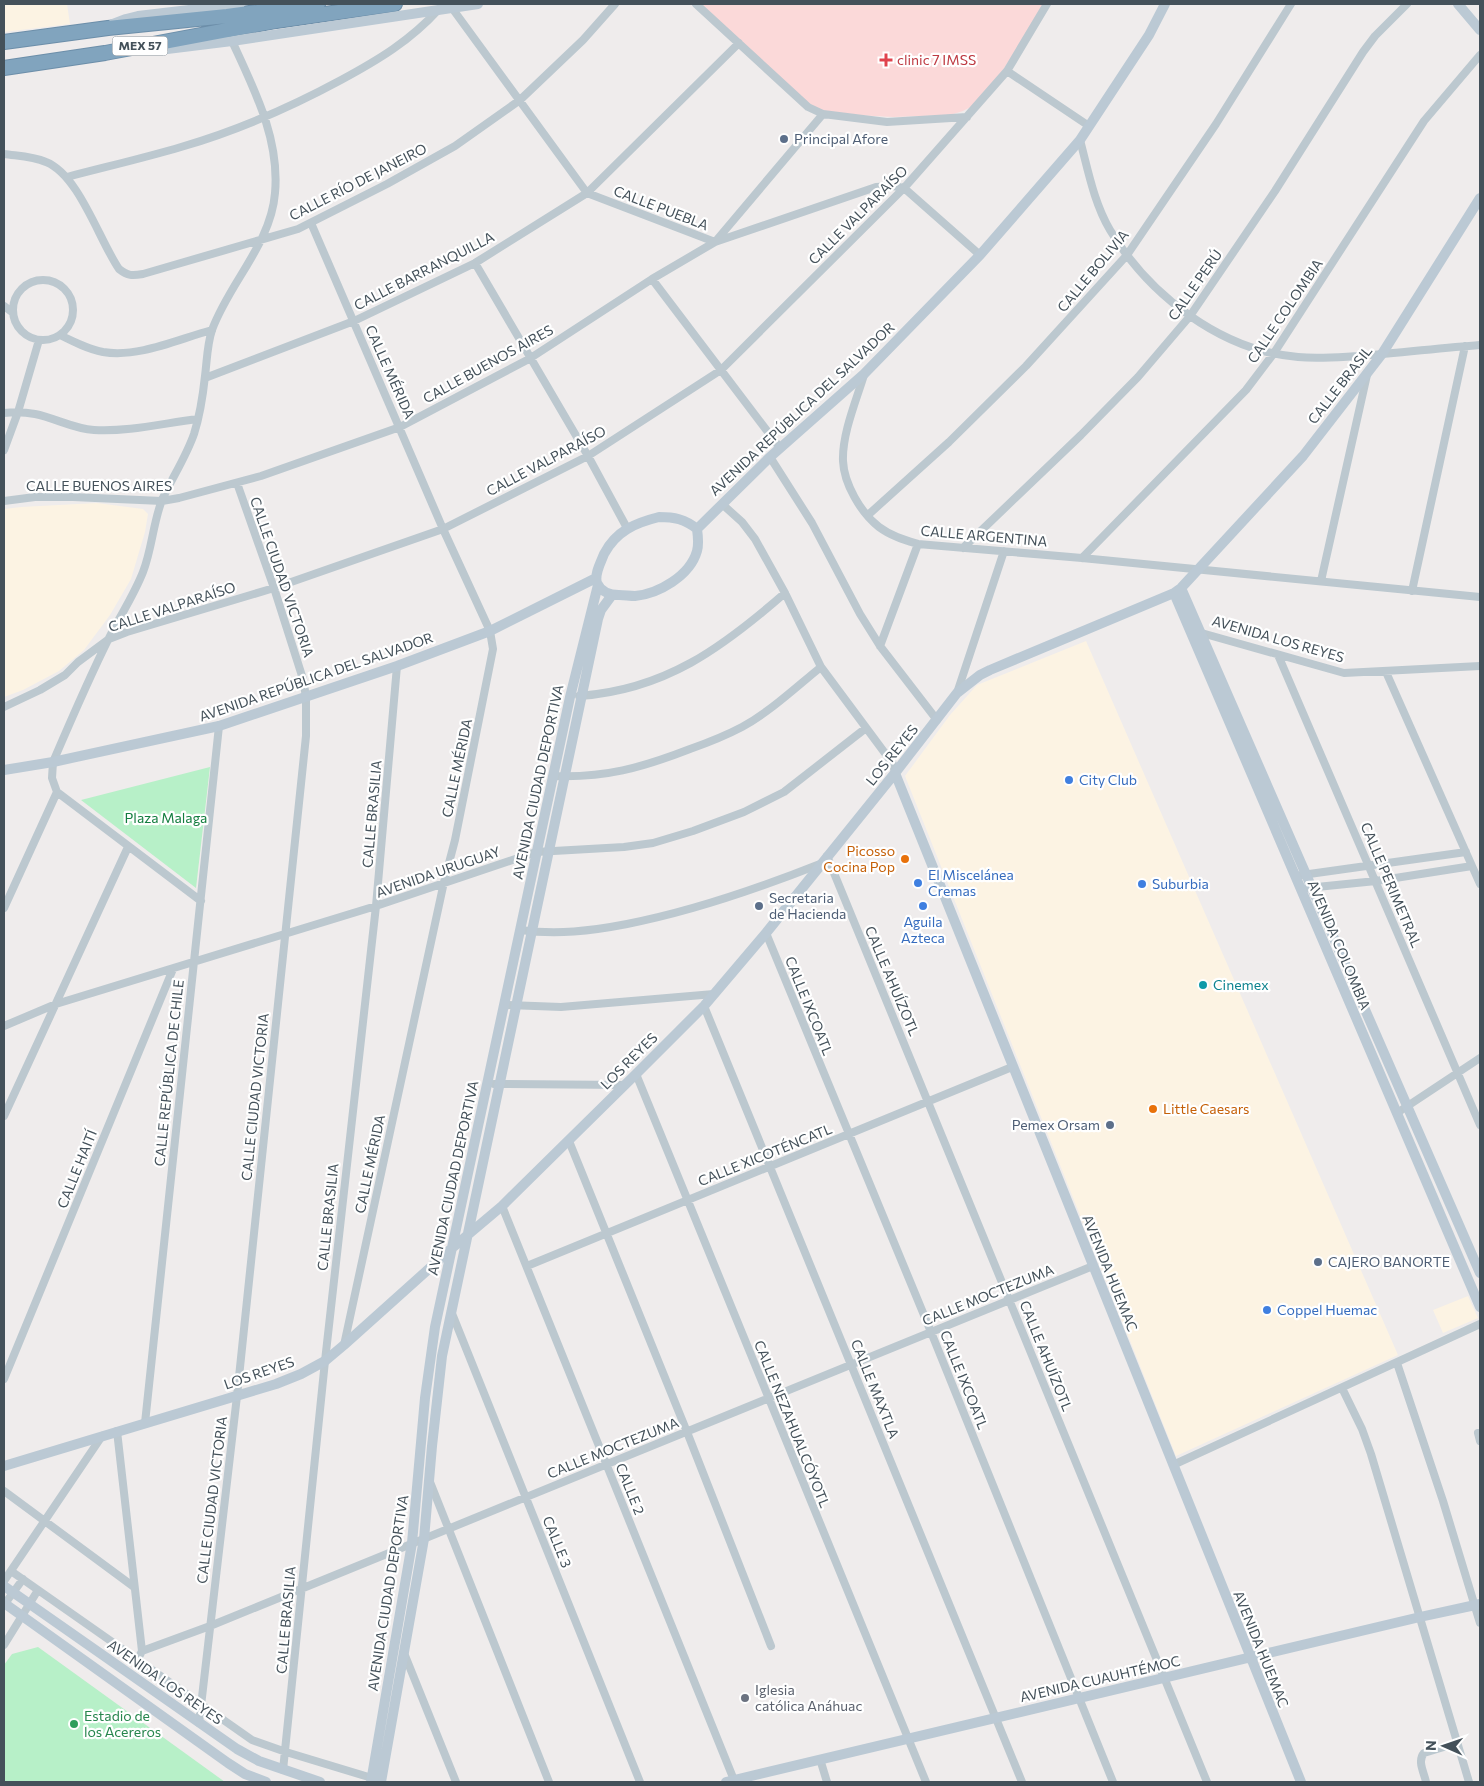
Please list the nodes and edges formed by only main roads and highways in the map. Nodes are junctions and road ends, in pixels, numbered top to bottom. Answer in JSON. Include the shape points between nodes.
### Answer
{"nodes":[{"id":1,"x":318,"y":4,"type":"edge"},
{"id":2,"x":395,"y":4,"type":"edge"},
{"id":3,"x":276,"y":15,"type":"junction"},
{"id":4,"x":4,"y":42,"type":"edge"},
{"id":5,"x":4,"y":68,"type":"edge"}],
"edges":[{"from":1,"to":3,"type":"highway","number":"MEX 57"},
{"from":2,"to":3,"type":"highway","number":"MEX 57"},
{"from":3,"to":4,"type":"highway","number":"MEX 57","via":[[227,16]]},
{"from":3,"to":5,"type":"highway","number":"MEX 57","via":[[105,53]]}]}
